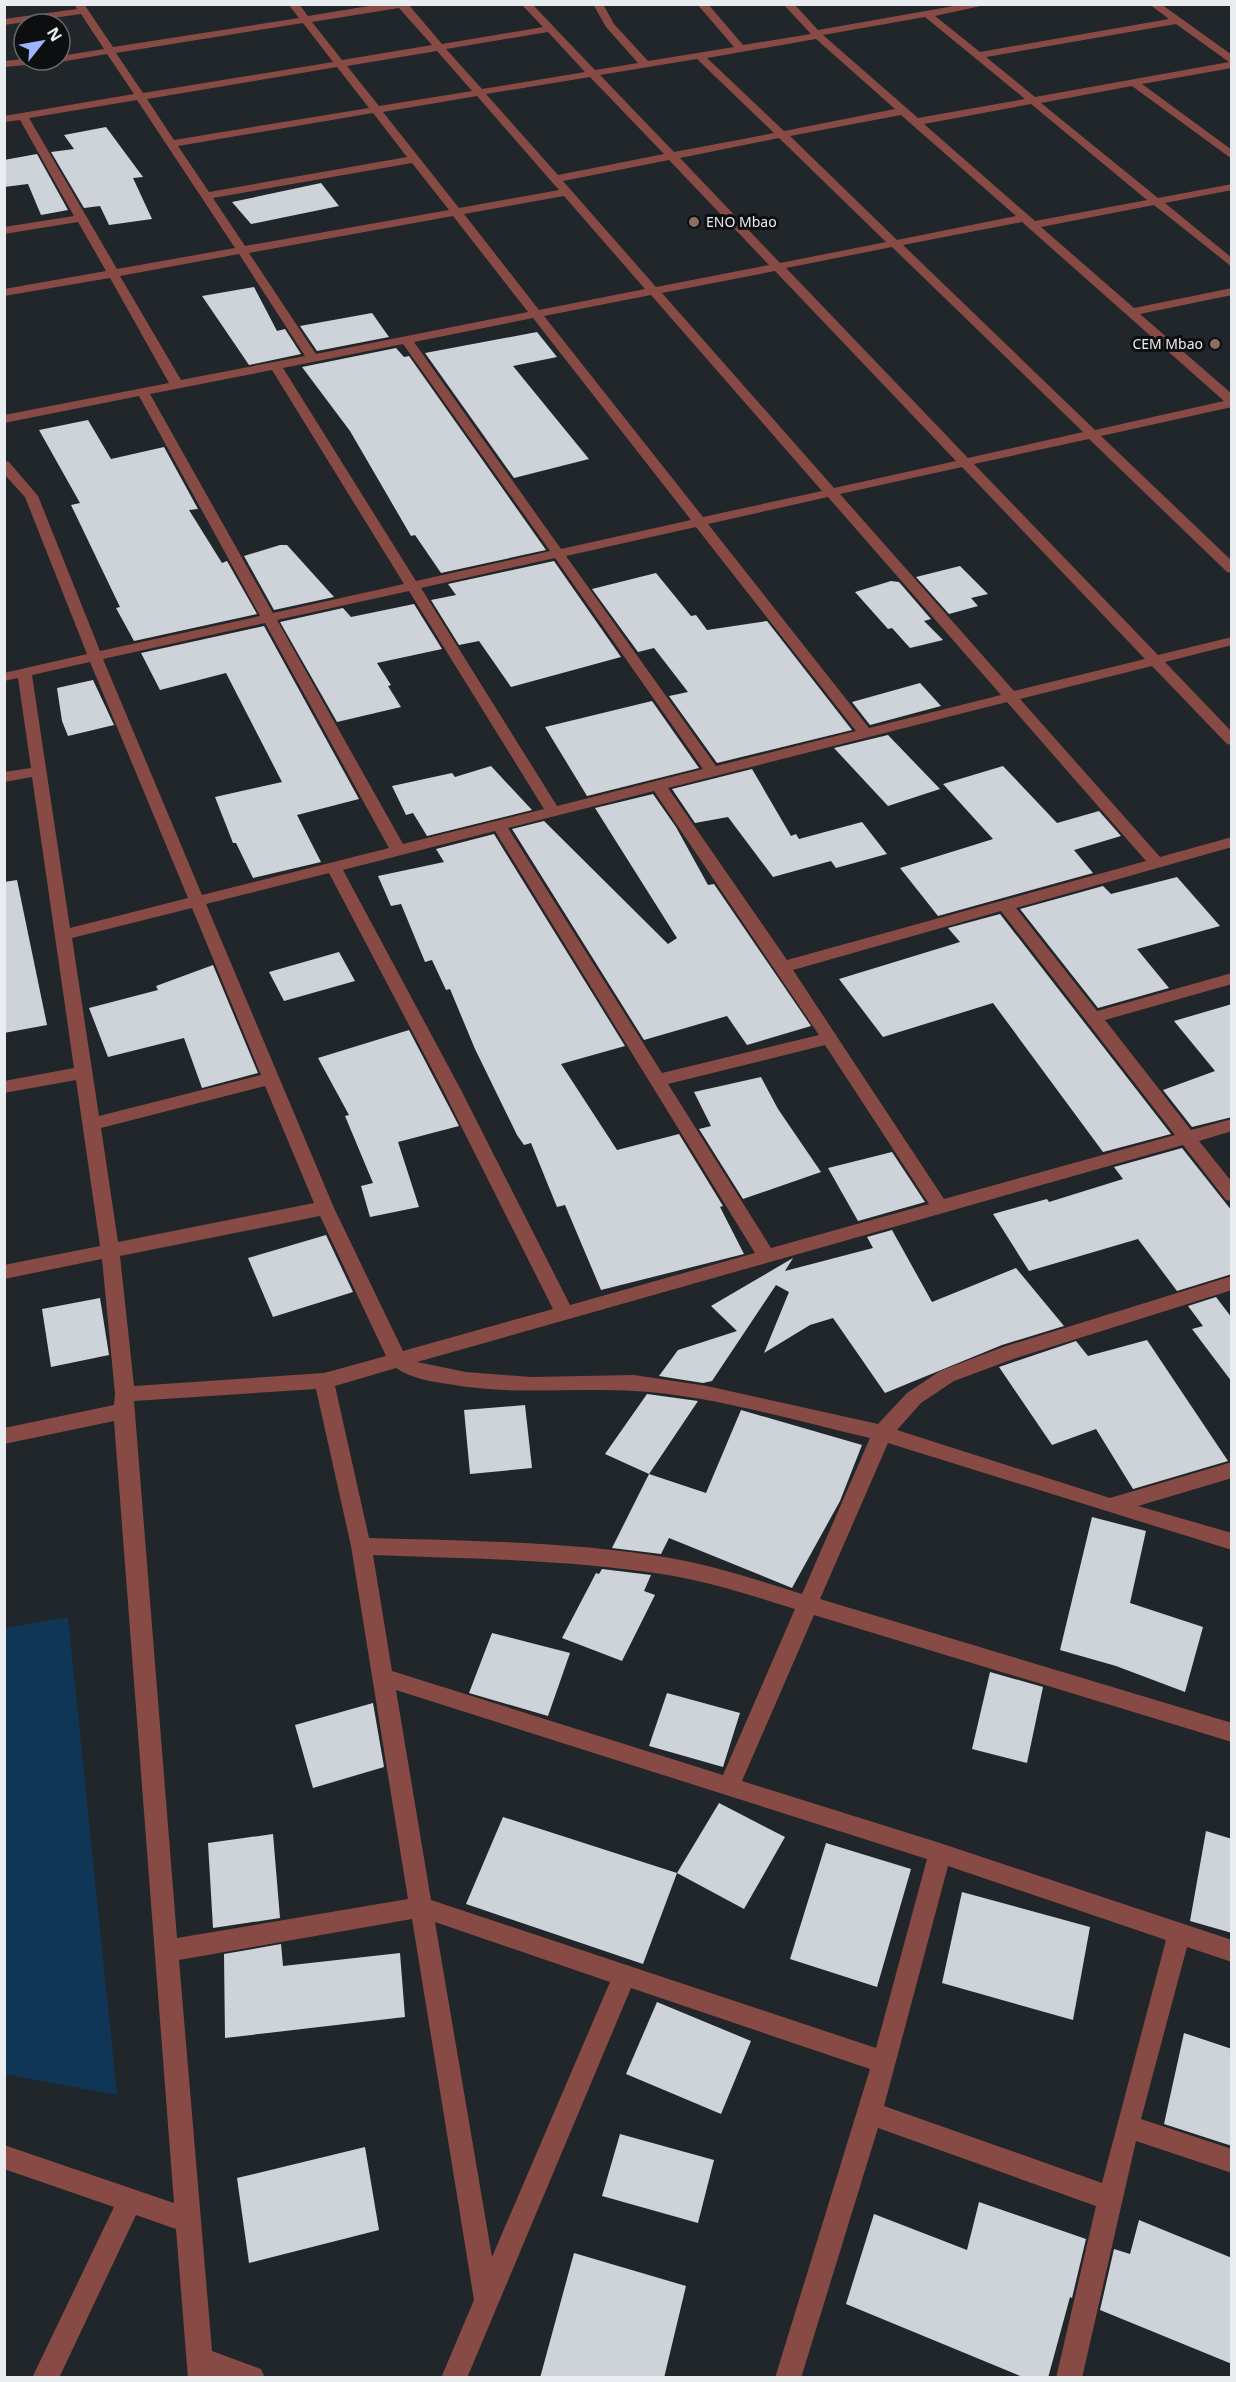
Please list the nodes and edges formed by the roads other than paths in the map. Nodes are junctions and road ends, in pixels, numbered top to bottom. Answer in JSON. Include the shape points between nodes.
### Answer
{"nodes":[{"id":1,"x":292,"y":4,"type":"edge"},
{"id":2,"x":526,"y":4,"type":"edge"},
{"id":3,"x":598,"y":4,"type":"edge"},
{"id":4,"x":716,"y":4,"type":"edge"},
{"id":5,"x":788,"y":4,"type":"edge"},
{"id":6,"x":985,"y":4,"type":"edge"},
{"id":7,"x":1154,"y":4,"type":"edge"},
{"id":8,"x":402,"y":5,"type":"edge"},
{"id":9,"x":702,"y":5,"type":"edge"},
{"id":10,"x":972,"y":5,"type":"edge"},
{"id":11,"x":81,"y":8,"type":"edge"},
{"id":12,"x":927,"y":14,"type":"junction"},
{"id":13,"x":305,"y":21,"type":"junction"},
{"id":14,"x":1177,"y":21,"type":"junction"},
{"id":15,"x":4,"y":22,"type":"edge"},
{"id":16,"x":550,"y":29,"type":"junction"},
{"id":17,"x":816,"y":34,"type":"junction"},
{"id":18,"x":439,"y":47,"type":"junction"},
{"id":19,"x":741,"y":49,"type":"junction"},
{"id":20,"x":111,"y":53,"type":"junction"},
{"id":21,"x":699,"y":56,"type":"junction"},
{"id":22,"x":977,"y":56,"type":"junction"},
{"id":23,"x":72,"y":57,"type":"edge"},
{"id":24,"x":1232,"y":60,"type":"edge"},
{"id":25,"x":339,"y":64,"type":"junction"},
{"id":26,"x":646,"y":65,"type":"junction"},
{"id":27,"x":1232,"y":65,"type":"edge"},
{"id":28,"x":592,"y":74,"type":"junction"},
{"id":29,"x":1134,"y":83,"type":"junction"},
{"id":30,"x":479,"y":93,"type":"junction"},
{"id":31,"x":140,"y":96,"type":"junction"},
{"id":32,"x":1033,"y":101,"type":"junction"},
{"id":33,"x":375,"y":110,"type":"junction"},
{"id":34,"x":903,"y":111,"type":"junction"},
{"id":35,"x":23,"y":116,"type":"junction"},
{"id":36,"x":4,"y":119,"type":"edge"},
{"id":37,"x":916,"y":122,"type":"junction"},
{"id":38,"x":782,"y":135,"type":"junction"},
{"id":39,"x":171,"y":144,"type":"junction"},
{"id":40,"x":672,"y":156,"type":"junction"},
{"id":41,"x":1232,"y":156,"type":"edge"},
{"id":42,"x":414,"y":159,"type":"junction"},
{"id":43,"x":555,"y":179,"type":"junction"},
{"id":44,"x":1232,"y":187,"type":"edge"},
{"id":45,"x":567,"y":192,"type":"junction"},
{"id":46,"x":206,"y":196,"type":"junction"},
{"id":47,"x":1156,"y":202,"type":"junction"},
{"id":48,"x":455,"y":212,"type":"junction"},
{"id":49,"x":81,"y":218,"type":"junction"},
{"id":50,"x":1029,"y":222,"type":"junction"},
{"id":51,"x":4,"y":231,"type":"edge"},
{"id":52,"x":894,"y":243,"type":"junction"},
{"id":53,"x":241,"y":250,"type":"junction"},
{"id":54,"x":1232,"y":264,"type":"edge"},
{"id":55,"x":777,"y":266,"type":"junction"},
{"id":56,"x":113,"y":273,"type":"junction"},
{"id":57,"x":654,"y":291,"type":"junction"},
{"id":58,"x":1232,"y":291,"type":"edge"},
{"id":59,"x":4,"y":293,"type":"edge"},
{"id":60,"x":1131,"y":312,"type":"junction"},
{"id":61,"x":535,"y":314,"type":"junction"},
{"id":62,"x":406,"y":339,"type":"junction"},
{"id":63,"x":313,"y":358,"type":"junction"},
{"id":64,"x":274,"y":365,"type":"junction"},
{"id":65,"x":177,"y":385,"type":"junction"},
{"id":66,"x":142,"y":391,"type":"junction"},
{"id":67,"x":1232,"y":402,"type":"edge"},
{"id":68,"x":4,"y":419,"type":"edge"},
{"id":69,"x":1092,"y":434,"type":"junction"},
{"id":70,"x":965,"y":463,"type":"junction"},
{"id":71,"x":4,"y":465,"type":"edge"},
{"id":72,"x":831,"y":493,"type":"junction"},
{"id":73,"x":699,"y":522,"type":"junction"},
{"id":74,"x":558,"y":554,"type":"junction"},
{"id":75,"x":1232,"y":569,"type":"edge"},
{"id":76,"x":412,"y":586,"type":"junction"},
{"id":77,"x":270,"y":618,"type":"junction"},
{"id":78,"x":1232,"y":641,"type":"edge"},
{"id":79,"x":95,"y":657,"type":"junction"},
{"id":80,"x":1155,"y":661,"type":"junction"},
{"id":81,"x":24,"y":673,"type":"junction"},
{"id":82,"x":4,"y":677,"type":"edge"},
{"id":83,"x":1011,"y":697,"type":"junction"},
{"id":84,"x":865,"y":733,"type":"junction"},
{"id":85,"x":1232,"y":741,"type":"edge"},
{"id":86,"x":38,"y":771,"type":"junction"},
{"id":87,"x":713,"y":772,"type":"junction"},
{"id":88,"x":4,"y":777,"type":"edge"},
{"id":89,"x":658,"y":785,"type":"junction"},
{"id":90,"x":553,"y":812,"type":"junction"},
{"id":91,"x":499,"y":825,"type":"junction"},
{"id":92,"x":1232,"y":842,"type":"edge"},
{"id":93,"x":399,"y":851,"type":"junction"},
{"id":94,"x":1157,"y":862,"type":"junction"},
{"id":95,"x":333,"y":867,"type":"junction"},
{"id":96,"x":196,"y":901,"type":"junction"},
{"id":97,"x":1005,"y":905,"type":"junction"},
{"id":98,"x":63,"y":935,"type":"junction"},
{"id":99,"x":783,"y":967,"type":"junction"},
{"id":100,"x":1232,"y":978,"type":"edge"},
{"id":101,"x":1094,"y":1018,"type":"junction"},
{"id":102,"x":829,"y":1038,"type":"junction"},
{"id":103,"x":84,"y":1072,"type":"junction"},
{"id":104,"x":272,"y":1078,"type":"junction"},
{"id":105,"x":658,"y":1080,"type":"junction"},
{"id":106,"x":4,"y":1087,"type":"edge"},
{"id":107,"x":91,"y":1124,"type":"junction"},
{"id":108,"x":1232,"y":1125,"type":"edge"},
{"id":109,"x":1187,"y":1137,"type":"junction"},
{"id":110,"x":1232,"y":1195,"type":"edge"},
{"id":111,"x":940,"y":1207,"type":"junction"},
{"id":112,"x":325,"y":1208,"type":"junction"},
{"id":113,"x":110,"y":1250,"type":"junction"},
{"id":114,"x":766,"y":1255,"type":"junction"},
{"id":115,"x":5,"y":1270,"type":"edge"},
{"id":116,"x":1232,"y":1283,"type":"edge"},
{"id":117,"x":564,"y":1312,"type":"junction"},
{"id":118,"x":397,"y":1359,"type":"junction"},
{"id":119,"x":324,"y":1381,"type":"junction"},
{"id":120,"x":124,"y":1402,"type":"junction"},
{"id":121,"x":882,"y":1433,"type":"junction"},
{"id":122,"x":4,"y":1437,"type":"edge"},
{"id":123,"x":1232,"y":1470,"type":"edge"},
{"id":124,"x":1110,"y":1506,"type":"junction"},
{"id":125,"x":1232,"y":1542,"type":"edge"},
{"id":126,"x":361,"y":1546,"type":"junction"},
{"id":127,"x":807,"y":1604,"type":"junction"},
{"id":128,"x":383,"y":1677,"type":"junction"},
{"id":129,"x":1232,"y":1733,"type":"edge"},
{"id":130,"x":729,"y":1786,"type":"junction"},
{"id":131,"x":940,"y":1853,"type":"junction"},
{"id":132,"x":422,"y":1907,"type":"junction"},
{"id":133,"x":1179,"y":1935,"type":"junction"},
{"id":134,"x":167,"y":1951,"type":"junction"},
{"id":135,"x":1232,"y":1951,"type":"edge"},
{"id":136,"x":625,"y":1974,"type":"junction"},
{"id":137,"x":883,"y":2062,"type":"junction"},
{"id":138,"x":870,"y":2113,"type":"junction"},
{"id":139,"x":1127,"y":2126,"type":"junction"},
{"id":140,"x":4,"y":2157,"type":"edge"},
{"id":141,"x":1232,"y":2161,"type":"edge"},
{"id":142,"x":1110,"y":2198,"type":"junction"},
{"id":143,"x":130,"y":2200,"type":"junction"},
{"id":144,"x":188,"y":2220,"type":"junction"},
{"id":145,"x":487,"y":2301,"type":"junction"},
{"id":146,"x":200,"y":2368,"type":"edge"},
{"id":147,"x":45,"y":2378,"type":"edge"},
{"id":148,"x":252,"y":2378,"type":"edge"},
{"id":149,"x":454,"y":2378,"type":"edge"},
{"id":150,"x":788,"y":2378,"type":"edge"},
{"id":151,"x":1069,"y":2378,"type":"edge"}],
"edges":[{"from":1,"to":13,"type":"street"},
{"from":2,"to":16,"type":"street"},
{"from":3,"to":26,"type":"street","via":[[610,25]]},
{"from":4,"to":9,"type":"street"},
{"from":5,"to":17,"type":"street"},
{"from":6,"to":10,"type":"street"},
{"from":7,"to":14,"type":"street"},
{"from":8,"to":13,"type":"street"},
{"from":8,"to":18,"type":"street"},
{"from":9,"to":19,"type":"street"},
{"from":10,"to":12,"type":"street"},
{"from":11,"to":15,"type":"street"},
{"from":11,"to":20,"type":"street"},
{"from":12,"to":17,"type":"street"},
{"from":12,"to":22,"type":"street"},
{"from":13,"to":20,"type":"street"},
{"from":13,"to":25,"type":"street"},
{"from":14,"to":22,"type":"street"},
{"from":14,"to":24,"type":"street"},
{"from":16,"to":18,"type":"street"},
{"from":16,"to":28,"type":"street"},
{"from":17,"to":19,"type":"street"},
{"from":17,"to":34,"type":"street"},
{"from":18,"to":25,"type":"street"},
{"from":18,"to":30,"type":"street"},
{"from":19,"to":21,"type":"street"},
{"from":20,"to":23,"type":"street"},
{"from":20,"to":31,"type":"street"},
{"from":21,"to":26,"type":"street"},
{"from":21,"to":38,"type":"street"},
{"from":22,"to":32,"type":"street"},
{"from":25,"to":31,"type":"street"},
{"from":25,"to":33,"type":"street"},
{"from":26,"to":28,"type":"street"},
{"from":27,"to":29,"type":"street"},
{"from":28,"to":30,"type":"street"},
{"from":28,"to":40,"type":"street"},
{"from":29,"to":32,"type":"street"},
{"from":29,"to":41,"type":"street"},
{"from":30,"to":33,"type":"street"},
{"from":30,"to":43,"type":"street"},
{"from":31,"to":35,"type":"street"},
{"from":31,"to":39,"type":"street"},
{"from":32,"to":37,"type":"street"},
{"from":32,"to":47,"type":"street"},
{"from":33,"to":39,"type":"street"},
{"from":33,"to":42,"type":"street"},
{"from":34,"to":37,"type":"street"},
{"from":34,"to":38,"type":"street"},
{"from":35,"to":36,"type":"street"},
{"from":35,"to":49,"type":"street"},
{"from":37,"to":50,"type":"street"},
{"from":38,"to":40,"type":"street"},
{"from":38,"to":52,"type":"street"},
{"from":39,"to":46,"type":"street"},
{"from":40,"to":43,"type":"street"},
{"from":40,"to":55,"type":"street"},
{"from":42,"to":46,"type":"street"},
{"from":42,"to":48,"type":"street"},
{"from":43,"to":45,"type":"street"},
{"from":44,"to":47,"type":"street"},
{"from":45,"to":48,"type":"street"},
{"from":45,"to":57,"type":"street"},
{"from":46,"to":53,"type":"street"},
{"from":47,"to":50,"type":"street"},
{"from":47,"to":54,"type":"street"},
{"from":48,"to":53,"type":"street"},
{"from":48,"to":61,"type":"street"},
{"from":49,"to":51,"type":"street"},
{"from":49,"to":56,"type":"street"},
{"from":50,"to":52,"type":"street"},
{"from":50,"to":60,"type":"street"},
{"from":52,"to":55,"type":"street"},
{"from":52,"to":69,"type":"street"},
{"from":53,"to":56,"type":"street"},
{"from":53,"to":63,"type":"street"},
{"from":55,"to":57,"type":"street"},
{"from":55,"to":70,"type":"street"},
{"from":56,"to":59,"type":"street"},
{"from":56,"to":65,"type":"street"},
{"from":57,"to":61,"type":"street"},
{"from":57,"to":72,"type":"street"},
{"from":58,"to":60,"type":"street"},
{"from":60,"to":67,"type":"street"},
{"from":61,"to":62,"type":"street"},
{"from":61,"to":73,"type":"street"},
{"from":62,"to":63,"type":"street"},
{"from":62,"to":74,"type":"street"},
{"from":63,"to":64,"type":"street"},
{"from":64,"to":65,"type":"street"},
{"from":64,"to":76,"type":"street"},
{"from":65,"to":66,"type":"street"},
{"from":66,"to":68,"type":"street"},
{"from":66,"to":77,"type":"street"},
{"from":67,"to":69,"type":"street"},
{"from":69,"to":70,"type":"street"},
{"from":69,"to":75,"type":"street"},
{"from":70,"to":72,"type":"street"},
{"from":70,"to":80,"type":"street"},
{"from":71,"to":79,"type":"street","via":[[31,496]]},
{"from":72,"to":73,"type":"street"},
{"from":72,"to":83,"type":"street"},
{"from":73,"to":74,"type":"street"},
{"from":73,"to":84,"type":"street"},
{"from":74,"to":76,"type":"street"},
{"from":74,"to":87,"type":"street"},
{"from":76,"to":77,"type":"street"},
{"from":76,"to":90,"type":"street"},
{"from":77,"to":79,"type":"street"},
{"from":77,"to":93,"type":"street"},
{"from":78,"to":80,"type":"street"},
{"from":79,"to":81,"type":"street"},
{"from":79,"to":96,"type":"street"},
{"from":80,"to":83,"type":"street"},
{"from":80,"to":85,"type":"street"},
{"from":81,"to":82,"type":"street"},
{"from":81,"to":86,"type":"street"},
{"from":83,"to":84,"type":"street"},
{"from":83,"to":94,"type":"street"},
{"from":84,"to":87,"type":"street"},
{"from":86,"to":88,"type":"street"},
{"from":86,"to":98,"type":"street"},
{"from":87,"to":89,"type":"street"},
{"from":89,"to":90,"type":"street"},
{"from":89,"to":99,"type":"street"},
{"from":90,"to":91,"type":"street"},
{"from":91,"to":93,"type":"street"},
{"from":91,"to":105,"type":"street"},
{"from":92,"to":94,"type":"street"},
{"from":93,"to":95,"type":"street"},
{"from":94,"to":97,"type":"street"},
{"from":95,"to":96,"type":"street"},
{"from":95,"to":117,"type":"street"},
{"from":96,"to":98,"type":"street"},
{"from":96,"to":104,"type":"street"},
{"from":97,"to":99,"type":"street"},
{"from":97,"to":101,"type":"street"},
{"from":98,"to":103,"type":"street"},
{"from":99,"to":102,"type":"street"},
{"from":100,"to":101,"type":"street"},
{"from":101,"to":109,"type":"street"},
{"from":102,"to":105,"type":"street"},
{"from":102,"to":111,"type":"street"},
{"from":103,"to":106,"type":"street"},
{"from":103,"to":107,"type":"street"},
{"from":104,"to":107,"type":"street"},
{"from":104,"to":112,"type":"street"},
{"from":105,"to":114,"type":"street"},
{"from":107,"to":113,"type":"street"},
{"from":108,"to":109,"type":"street"},
{"from":109,"to":110,"type":"street"},
{"from":109,"to":111,"type":"street"},
{"from":111,"to":114,"type":"street"},
{"from":112,"to":113,"type":"street"},
{"from":112,"to":118,"type":"street"},
{"from":113,"to":115,"type":"street"},
{"from":113,"to":120,"type":"street"},
{"from":114,"to":117,"type":"street"},
{"from":116,"to":121,"type":"street","via":[[1010,1352],[947,1376],[914,1398]]},
{"from":117,"to":118,"type":"street"},
{"from":118,"to":119,"type":"street"},
{"from":118,"to":121,"type":"street","via":[[416,1371],[466,1380],[634,1383],[707,1394]]},
{"from":119,"to":120,"type":"street"},
{"from":119,"to":126,"type":"street"},
{"from":120,"to":122,"type":"street"},
{"from":120,"to":134,"type":"street"},
{"from":121,"to":124,"type":"street"},
{"from":121,"to":127,"type":"street"},
{"from":123,"to":124,"type":"street"},
{"from":124,"to":125,"type":"street"},
{"from":126,"to":127,"type":"street","via":[[632,1560],[712,1575]]},
{"from":126,"to":128,"type":"street"},
{"from":127,"to":129,"type":"street"},
{"from":127,"to":130,"type":"street"},
{"from":128,"to":130,"type":"street"},
{"from":128,"to":132,"type":"street"},
{"from":130,"to":131,"type":"street"},
{"from":131,"to":133,"type":"street"},
{"from":131,"to":137,"type":"street"},
{"from":132,"to":134,"type":"street"},
{"from":132,"to":136,"type":"street"},
{"from":132,"to":145,"type":"street"},
{"from":133,"to":135,"type":"street"},
{"from":133,"to":139,"type":"street"},
{"from":134,"to":144,"type":"street"},
{"from":136,"to":137,"type":"street"},
{"from":136,"to":145,"type":"street"},
{"from":137,"to":138,"type":"street"},
{"from":138,"to":142,"type":"street"},
{"from":138,"to":150,"type":"street"},
{"from":139,"to":141,"type":"street"},
{"from":139,"to":142,"type":"street"},
{"from":140,"to":143,"type":"street"},
{"from":142,"to":151,"type":"street"},
{"from":143,"to":144,"type":"street"},
{"from":143,"to":147,"type":"street"},
{"from":144,"to":146,"type":"street"},
{"from":145,"to":149,"type":"street"},
{"from":146,"to":148,"type":"street"}]}
